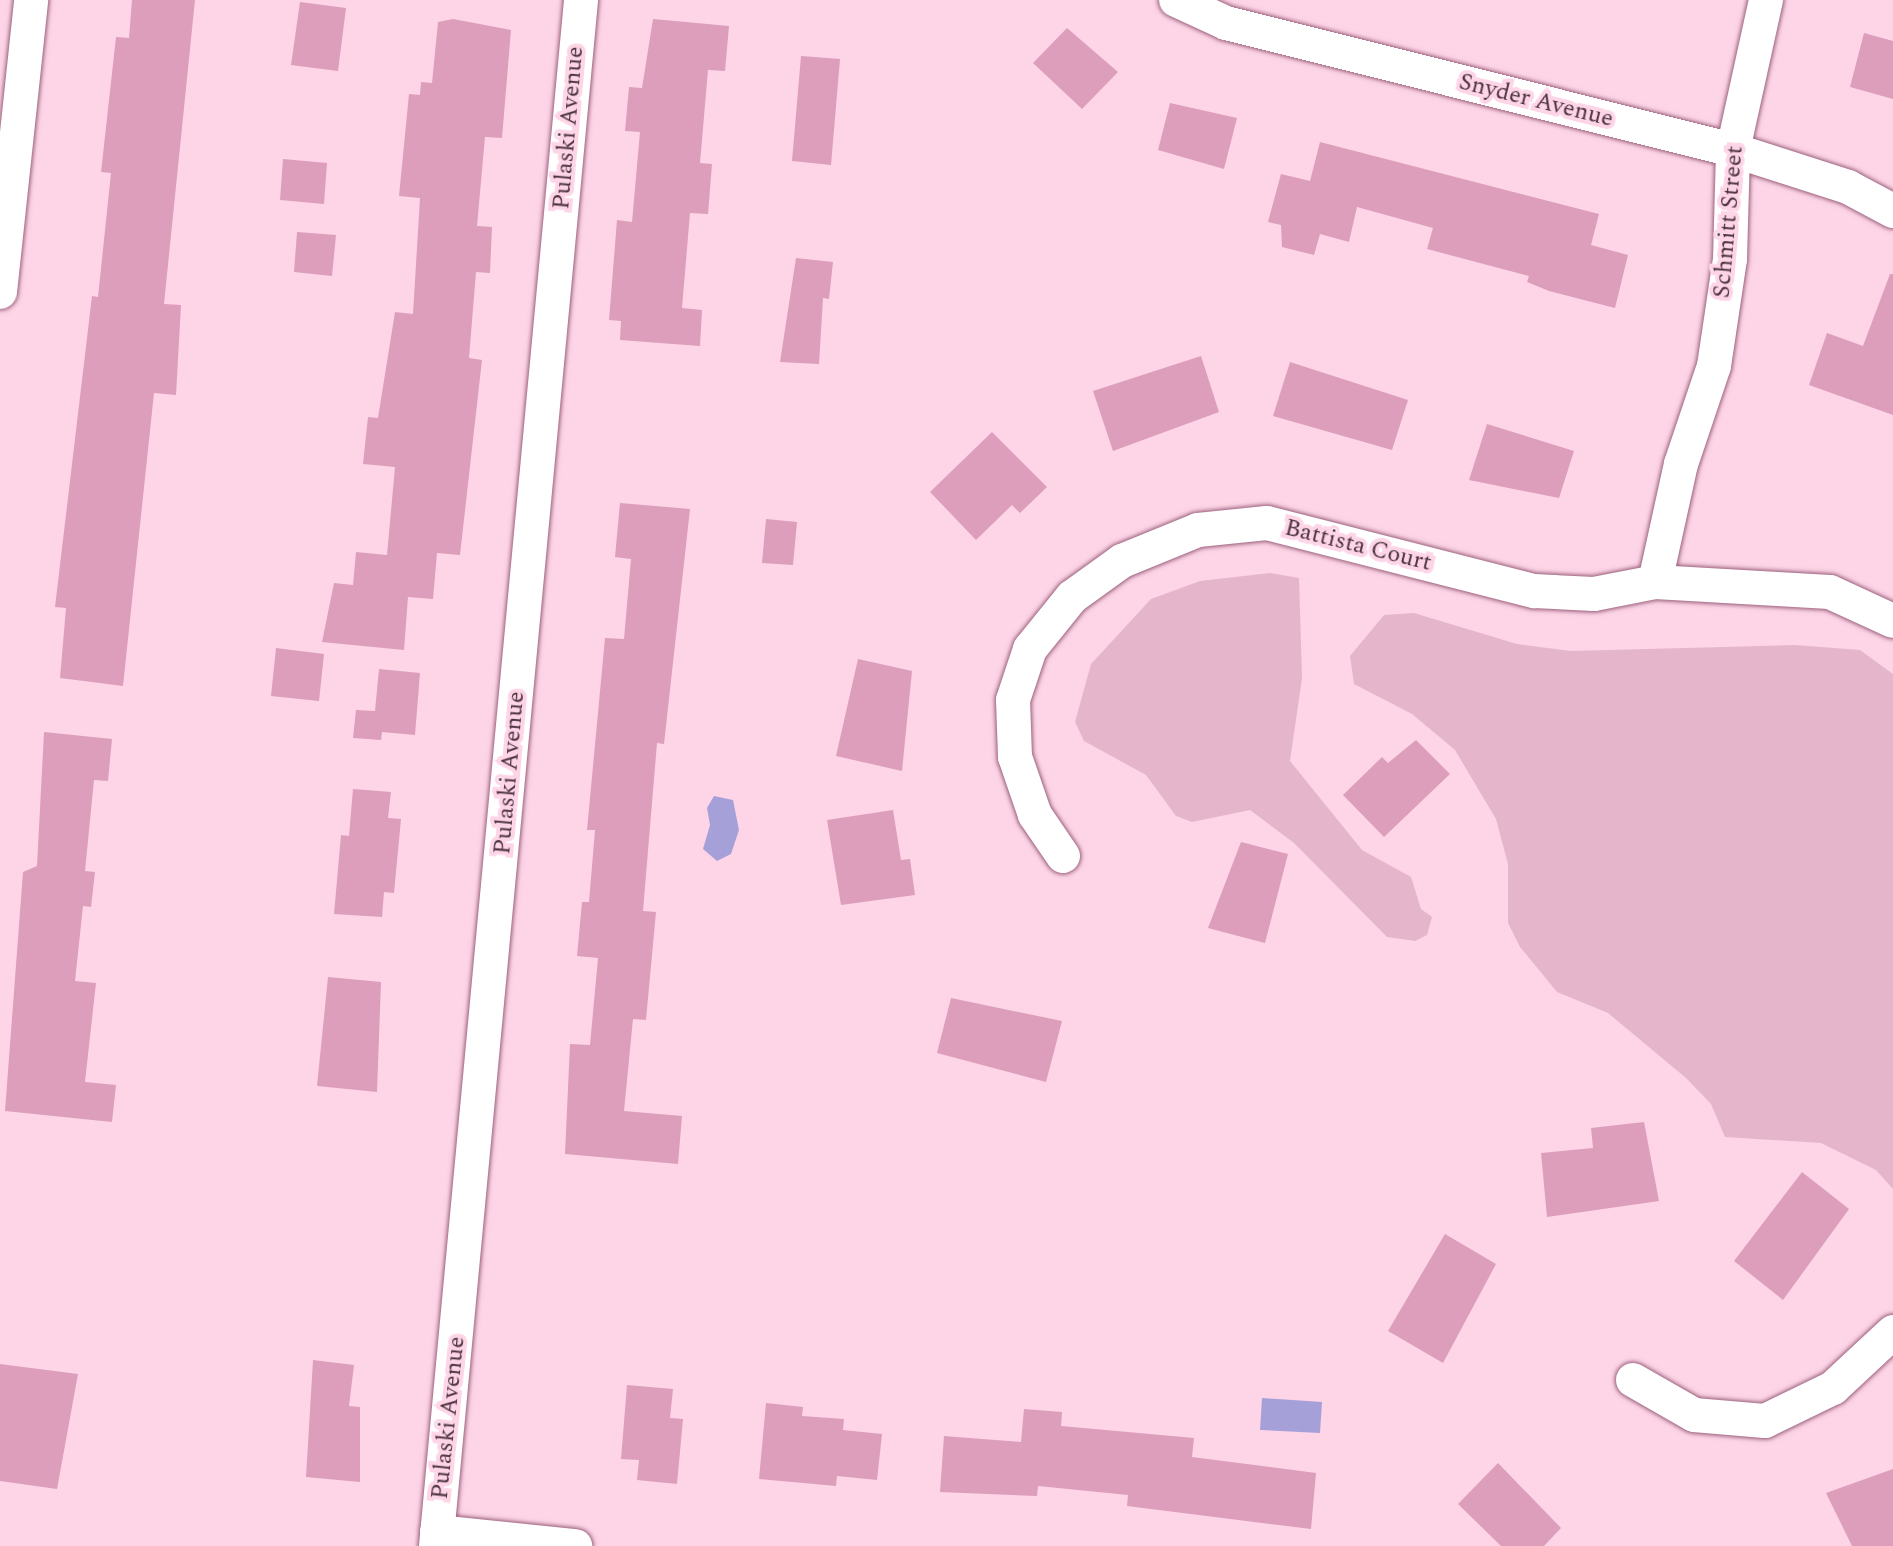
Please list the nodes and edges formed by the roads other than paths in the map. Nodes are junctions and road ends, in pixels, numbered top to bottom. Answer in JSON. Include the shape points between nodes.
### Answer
{"nodes":[{"id":1,"x":31,"y":0,"type":"edge"},
{"id":2,"x":581,"y":0,"type":"edge"},
{"id":3,"x":1176,"y":0,"type":"edge"},
{"id":4,"x":1766,"y":0,"type":"edge"},
{"id":5,"x":1733,"y":150,"type":"junction"},
{"id":6,"x":1893,"y":211,"type":"edge"},
{"id":7,"x":0,"y":292,"type":"edge"},
{"id":8,"x":1655,"y":582,"type":"junction"},
{"id":9,"x":1893,"y":621,"type":"edge"},
{"id":10,"x":1063,"y":856,"type":"dead end"},
{"id":11,"x":1893,"y":1332,"type":"edge"},
{"id":12,"x":1633,"y":1380,"type":"dead end"},
{"id":13,"x":437,"y":1539,"type":"edge"},
{"id":14,"x":575,"y":1546,"type":"edge"}],
"edges":[{"from":1,"to":7,"type":"street"},
{"from":2,"to":13,"type":"street","name":"Pulaski Avenue"},
{"from":3,"to":5,"type":"street","name":"Snyder Avenue","via":[[1226,23]]},
{"from":4,"to":5,"type":"street","name":"Schmitt Street"},
{"from":5,"to":6,"type":"street","name":"Snyder Avenue","via":[[1848,187]]},
{"from":5,"to":8,"type":"street","name":"Schmitt Street","via":[[1730,259],[1714,366],[1681,464]]},
{"from":8,"to":9,"type":"street","name":"Battista Court","via":[[1830,592]]},
{"from":8,"to":10,"type":"street","name":"Battista Court","via":[[1594,594],[1534,591],[1267,523],[1198,530],[1122,561],[1072,597],[1030,649],[1013,700],[1015,757],[1035,815]]},
{"from":11,"to":12,"type":"street","via":[[1833,1388],[1765,1421],[1694,1415]]},
{"from":13,"to":14,"type":"street"}]}
